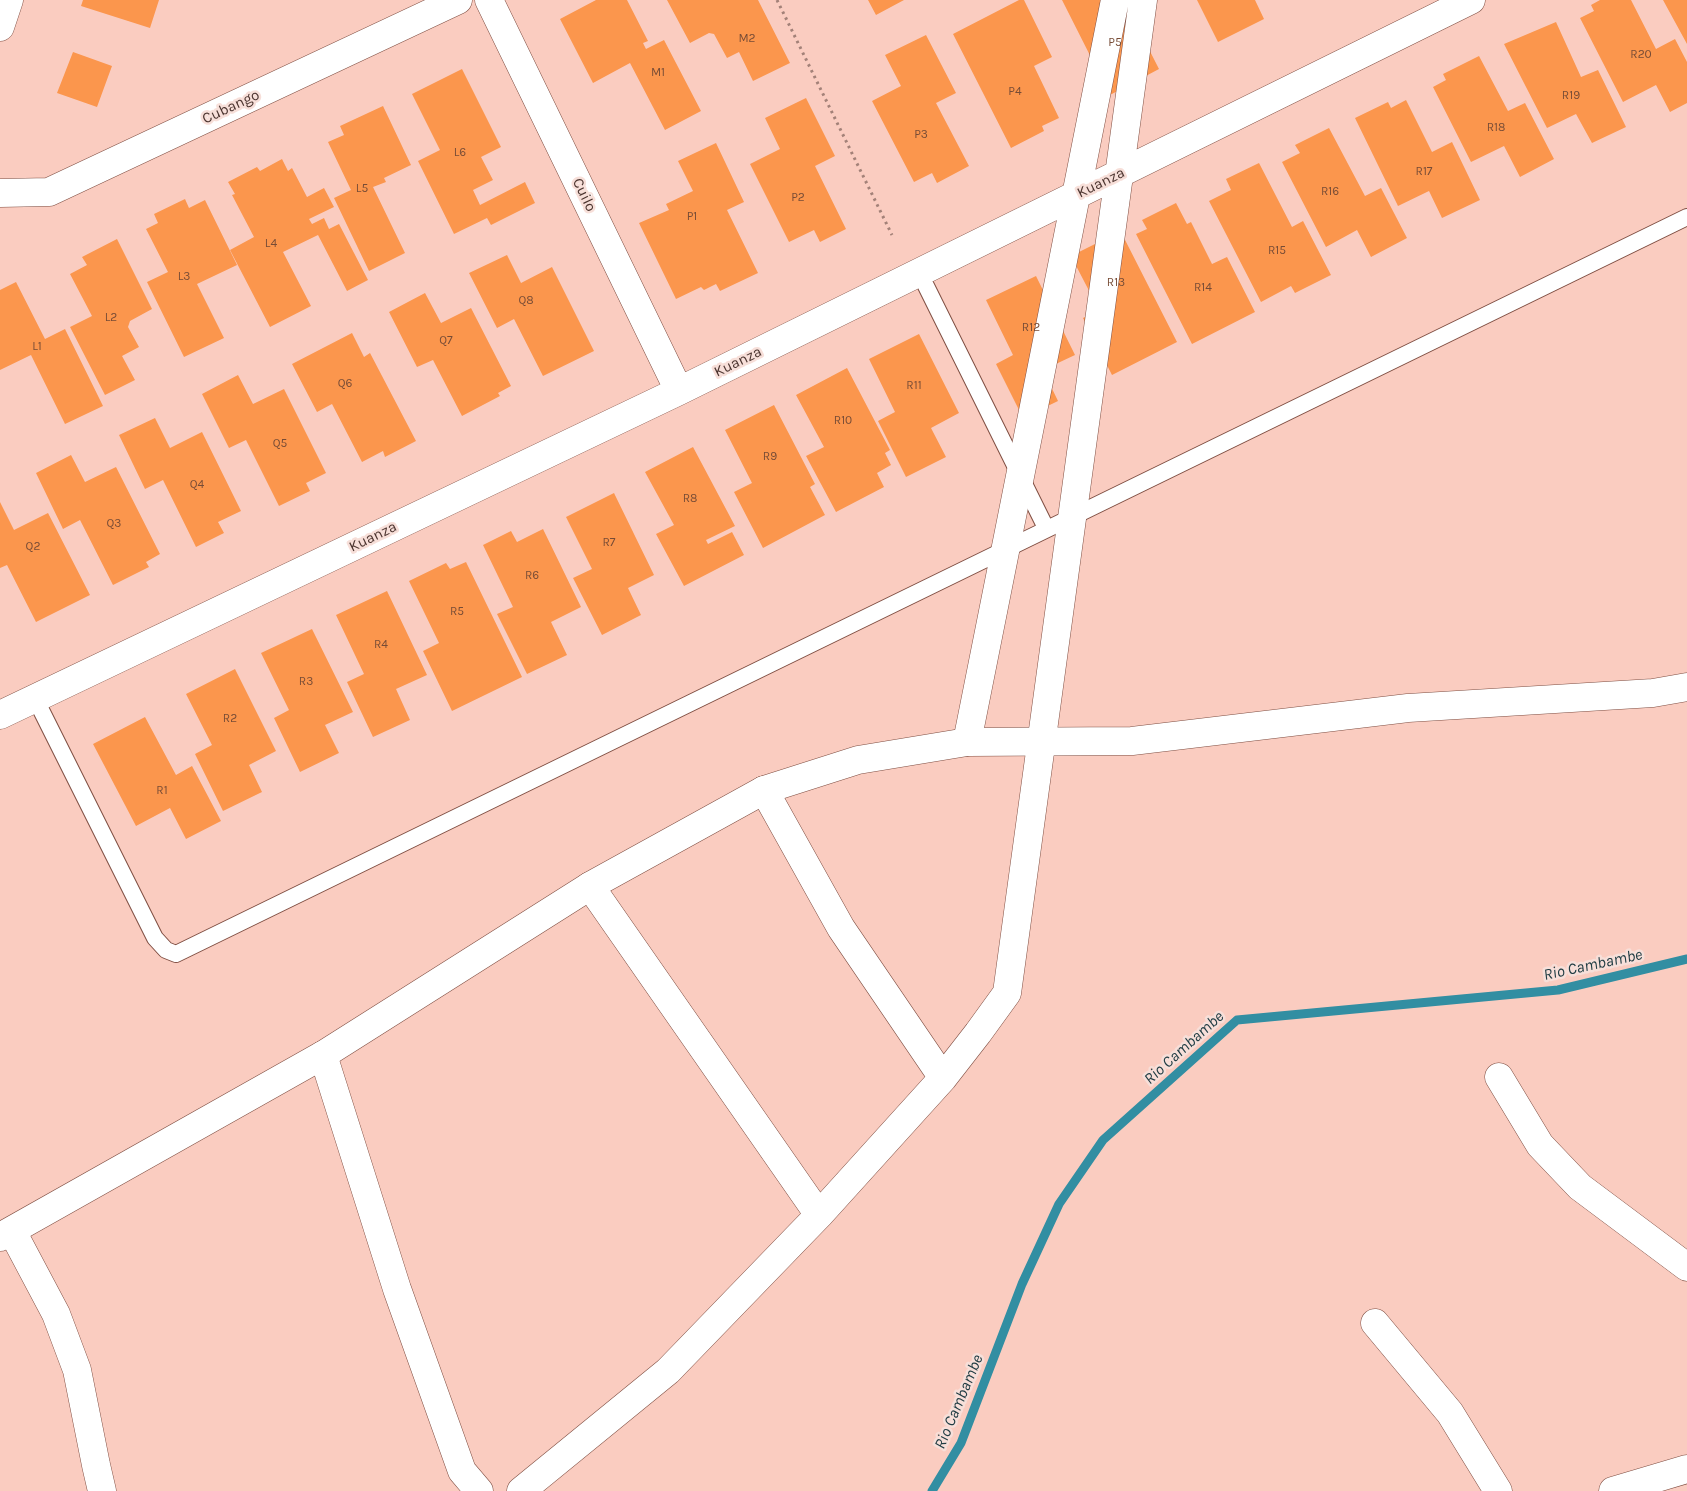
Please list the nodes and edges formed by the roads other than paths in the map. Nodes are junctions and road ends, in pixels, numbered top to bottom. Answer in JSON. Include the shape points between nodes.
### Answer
{"nodes":[{"id":1,"x":9,"y":0,"type":"edge"},
{"id":2,"x":458,"y":0,"type":"edge"},
{"id":3,"x":489,"y":0,"type":"edge"},
{"id":4,"x":1115,"y":0,"type":"edge"},
{"id":5,"x":1143,"y":0,"type":"edge"},
{"id":6,"x":1471,"y":0,"type":"edge"},
{"id":7,"x":0,"y":28,"type":"edge"},
{"id":8,"x":0,"y":193,"type":"edge"},
{"id":9,"x":1687,"y":217,"type":"edge"},
{"id":10,"x":926,"y":286,"type":"dead end"},
{"id":11,"x":679,"y":391,"type":"junction"},
{"id":12,"x":1046,"y":528,"type":"junction"},
{"id":13,"x":1687,"y":687,"type":"edge"},
{"id":14,"x":35,"y":698,"type":"junction"},
{"id":15,"x":0,"y":715,"type":"edge"},
{"id":16,"x":967,"y":742,"type":"junction"},
{"id":17,"x":764,"y":790,"type":"junction"},
{"id":18,"x":590,"y":886,"type":"junction"},
{"id":19,"x":323,"y":1055,"type":"junction"},
{"id":20,"x":1499,"y":1077,"type":"dead end"},
{"id":21,"x":943,"y":1078,"type":"junction"},
{"id":22,"x":819,"y":1215,"type":"junction"},
{"id":23,"x":6,"y":1234,"type":"edge"},
{"id":24,"x":1687,"y":1267,"type":"edge"},
{"id":25,"x":1375,"y":1324,"type":"dead end"},
{"id":26,"x":1687,"y":1469,"type":"edge"},
{"id":27,"x":102,"y":1491,"type":"edge"},
{"id":28,"x":479,"y":1491,"type":"edge"},
{"id":29,"x":521,"y":1491,"type":"edge"},
{"id":30,"x":1498,"y":1491,"type":"edge"},
{"id":31,"x":1612,"y":1491,"type":"edge"}],
"edges":[{"from":1,"to":7,"type":"street"},
{"from":2,"to":8,"type":"street","name":"Cubango","via":[[49,192]]},
{"from":3,"to":11,"type":"street","name":"Cuilo"},
{"from":4,"to":16,"type":"street"},
{"from":5,"to":21,"type":"street","via":[[1007,993]]},
{"from":6,"to":11,"type":"street","name":"Kuanza"},
{"from":9,"to":12,"type":"lane"},
{"from":10,"to":12,"type":"lane"},
{"from":11,"to":14,"type":"street","name":"Kuanza"},
{"from":12,"to":14,"type":"lane","via":[[176,954],[166,950],[155,938]]},
{"from":13,"to":16,"type":"street","via":[[1653,693],[1408,708],[1132,741]]},
{"from":14,"to":15,"type":"street","name":"Kuanza"},
{"from":16,"to":17,"type":"street","via":[[858,760]]},
{"from":17,"to":18,"type":"street"},
{"from":17,"to":21,"type":"street","via":[[841,928]]},
{"from":18,"to":19,"type":"street"},
{"from":18,"to":22,"type":"street"},
{"from":19,"to":23,"type":"street"},
{"from":19,"to":28,"type":"street","via":[[397,1289],[462,1471]]},
{"from":20,"to":24,"type":"street","via":[[1540,1145],[1580,1187]]},
{"from":21,"to":22,"type":"street"},
{"from":22,"to":29,"type":"street","via":[[668,1370]]},
{"from":23,"to":27,"type":"street","via":[[56,1314],[77,1370]]},
{"from":25,"to":30,"type":"street","via":[[1450,1413]]},
{"from":26,"to":31,"type":"street"}]}
